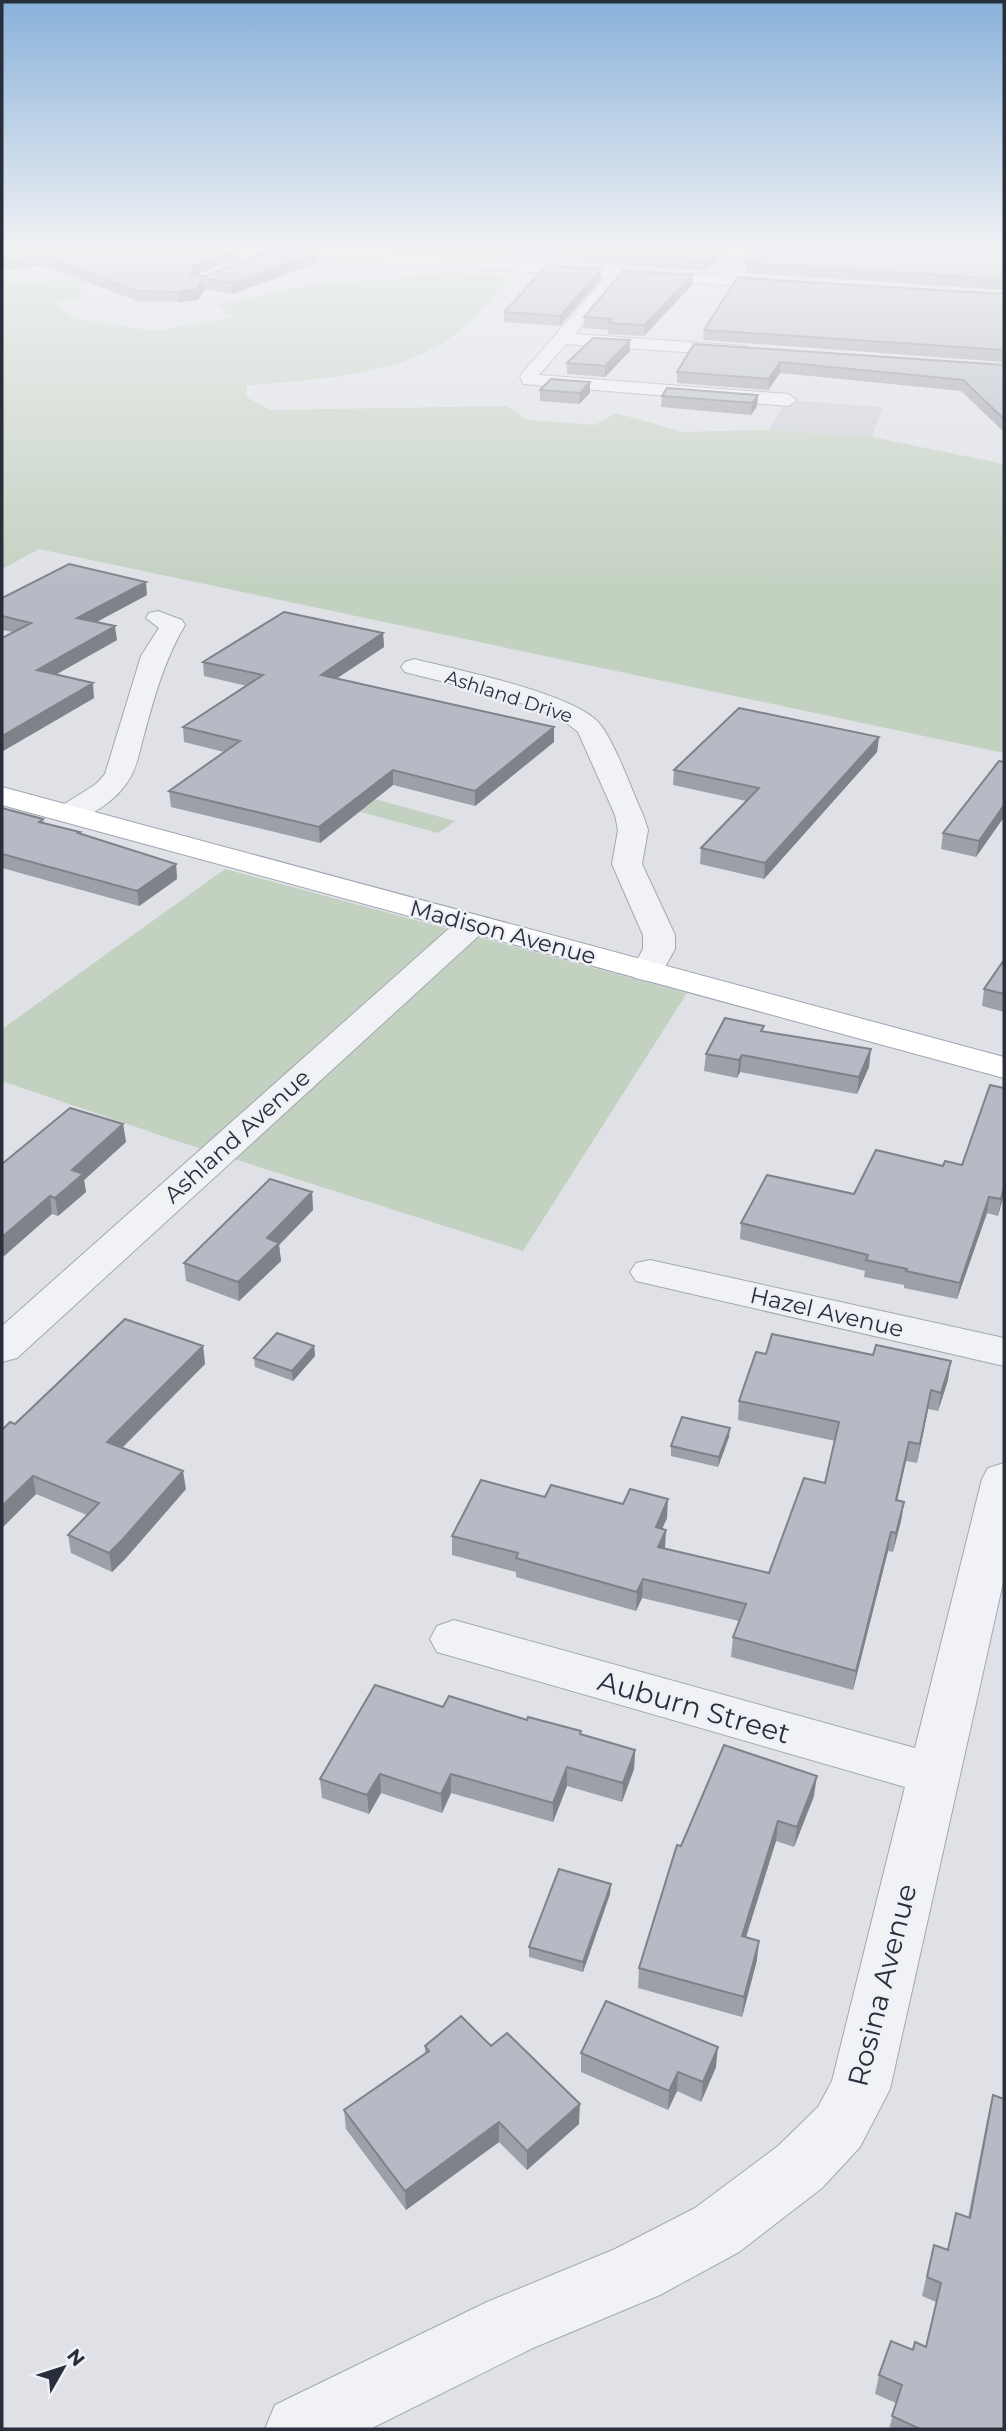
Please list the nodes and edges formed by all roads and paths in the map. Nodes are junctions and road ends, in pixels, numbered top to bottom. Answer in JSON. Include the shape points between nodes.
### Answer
{"nodes":[{"id":1,"x":541,"y":361,"type":"edge"},
{"id":2,"x":788,"y":400,"type":"dead end"},
{"id":3,"x":158,"y":618,"type":"dead end"},
{"id":4,"x":414,"y":667,"type":"dead end"},
{"id":5,"x":2,"y":796,"type":"edge"},
{"id":6,"x":68,"y":814,"type":"junction"},
{"id":7,"x":472,"y":924,"type":"junction"},
{"id":8,"x":647,"y":971,"type":"junction"},
{"id":9,"x":1004,"y":1068,"type":"edge"},
{"id":10,"x":650,"y":1272,"type":"dead end"},
{"id":11,"x":2,"y":1348,"type":"edge"},
{"id":12,"x":1004,"y":1352,"type":"edge"},
{"id":13,"x":1004,"y":1479,"type":"edge"},
{"id":14,"x":454,"y":1639,"type":"dead end"},
{"id":15,"x":933,"y":1774,"type":"junction"},
{"id":16,"x":299,"y":2429,"type":"edge"}],
"edges":[{"from":1,"to":2,"type":"street","via":[[528,376],[530,380]]},
{"from":3,"to":6,"type":"street","via":[[173,625],[155,656],[118,775],[106,790]]},
{"from":4,"to":8,"type":"street","name":"Ashland Drive","via":[[548,704],[577,716],[590,729],[629,814],[634,830],[627,864],[659,935],[659,949]]},
{"from":5,"to":6,"type":"main road","name":"Madison Avenue"},
{"from":6,"to":7,"type":"main road","name":"Madison Avenue"},
{"from":7,"to":8,"type":"main road","name":"Madison Avenue"},
{"from":7,"to":11,"type":"street","name":"Ashland Avenue"},
{"from":8,"to":9,"type":"main road","name":"Madison Avenue"},
{"from":10,"to":12,"type":"street","name":"Hazel Avenue"},
{"from":13,"to":15,"type":"street","name":"Rosina Avenue"},
{"from":14,"to":15,"type":"street","name":"Auburn Street"},
{"from":15,"to":16,"type":"street","name":"Rosina Avenue","via":[[860,2089],[839,2127],[800,2168],[717,2230],[637,2272],[510,2325]]}]}
